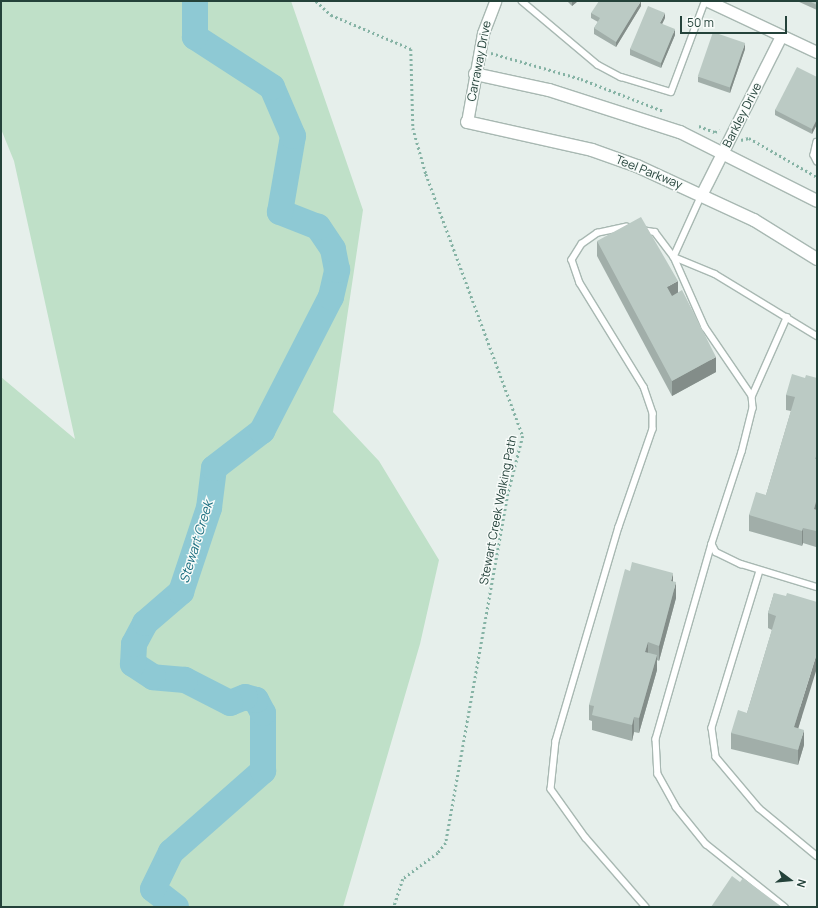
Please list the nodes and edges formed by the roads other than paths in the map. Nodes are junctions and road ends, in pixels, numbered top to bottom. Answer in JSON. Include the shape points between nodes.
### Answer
{"nodes":[{"id":1,"x":495,"y":1,"type":"edge"},
{"id":2,"x":522,"y":1,"type":"edge"},
{"id":3,"x":705,"y":1,"type":"edge"},
{"id":4,"x":708,"y":1,"type":"edge"},
{"id":5,"x":781,"y":36,"type":"junction"},
{"id":6,"x":817,"y":52,"type":"edge"},
{"id":7,"x":475,"y":74,"type":"junction"},
{"id":8,"x":467,"y":122,"type":"joint"},
{"id":9,"x":817,"y":142,"type":"edge"},
{"id":10,"x":723,"y":152,"type":"junction"},
{"id":11,"x":817,"y":161,"type":"edge"},
{"id":12,"x":702,"y":193,"type":"junction"},
{"id":13,"x":817,"y":201,"type":"edge"},
{"id":14,"x":674,"y":257,"type":"junction"},
{"id":15,"x":817,"y":259,"type":"edge"},
{"id":16,"x":787,"y":317,"type":"junction"},
{"id":17,"x":817,"y":336,"type":"edge"},
{"id":18,"x":752,"y":396,"type":"junction"},
{"id":19,"x":712,"y":544,"type":"junction"},
{"id":20,"x":760,"y":571,"type":"junction"},
{"id":21,"x":817,"y":587,"type":"edge"},
{"id":22,"x":817,"y":856,"type":"edge"},
{"id":23,"x":646,"y":907,"type":"edge"},
{"id":24,"x":785,"y":907,"type":"edge"}],
"edges":[{"from":1,"to":7,"type":"street","name":"Carraway Drive","via":[[483,33]]},
{"from":2,"to":3,"type":"lane","via":[[598,65],[621,77],[671,92]]},
{"from":4,"to":5,"type":"street"},
{"from":5,"to":6,"type":"street"},
{"from":5,"to":10,"type":"street","name":"Barkley Drive"},
{"from":7,"to":8,"type":"street","name":"Carraway Drive"},
{"from":7,"to":10,"type":"street","via":[[549,90],[625,113]]},
{"from":8,"to":12,"type":"street","name":"Teel Parkway","via":[[592,150]]},
{"from":9,"to":11,"type":"lane","via":[[814,155]]},
{"from":10,"to":12,"type":"street","name":"Barkley Drive"},
{"from":10,"to":13,"type":"street"},
{"from":12,"to":14,"type":"lane"},
{"from":12,"to":15,"type":"street","name":"Teel Parkway","via":[[780,235]]},
{"from":14,"to":16,"type":"lane","via":[[715,274]]},
{"from":14,"to":18,"type":"lane","via":[[705,327]]},
{"from":14,"to":23,"type":"lane","via":[[655,232],[627,227],[598,234],[582,244],[572,260],[580,283],[644,387],[653,413],[652,429],[619,527],[556,741],[551,789],[586,838]]},
{"from":16,"to":17,"type":"lane"},
{"from":16,"to":18,"type":"lane"},
{"from":18,"to":19,"type":"lane","via":[[753,408],[742,452]]},
{"from":19,"to":20,"type":"lane","via":[[716,552]]},
{"from":19,"to":24,"type":"lane","via":[[656,739],[658,774],[676,807],[706,844]]},
{"from":20,"to":21,"type":"lane"},
{"from":20,"to":22,"type":"lane","via":[[712,728],[716,757],[759,808]]}]}
